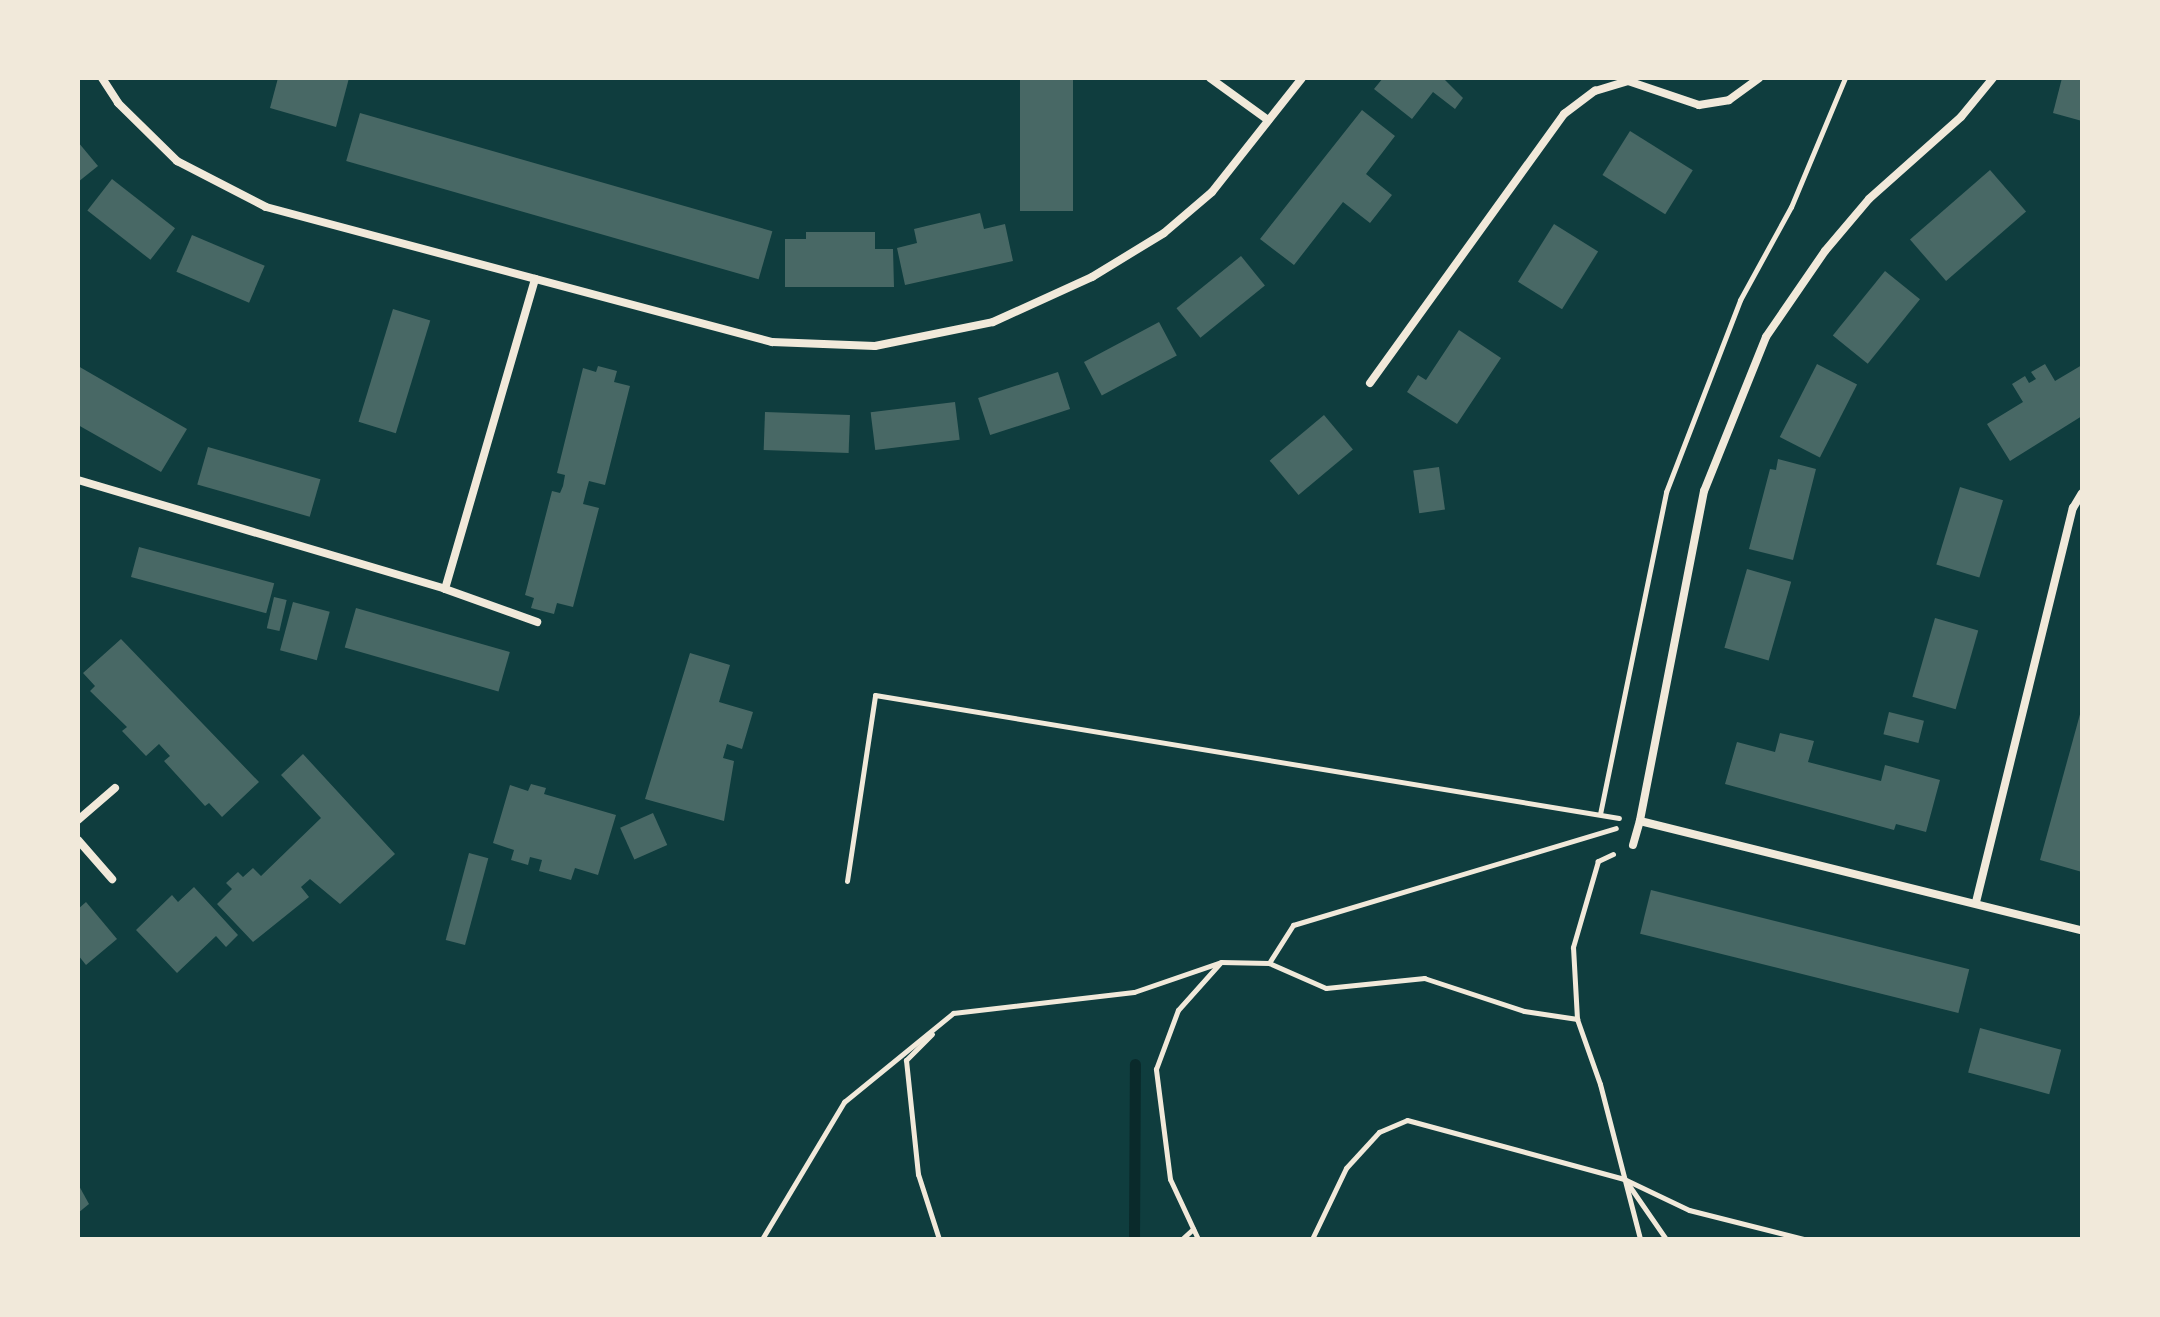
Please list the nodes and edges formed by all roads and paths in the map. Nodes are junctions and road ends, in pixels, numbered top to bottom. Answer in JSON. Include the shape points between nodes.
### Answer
{"nodes":[{"id":1,"x":102,"y":78,"type":"edge"},
{"id":2,"x":1210,"y":78,"type":"edge"},
{"id":3,"x":1302,"y":78,"type":"edge"},
{"id":4,"x":1605,"y":78,"type":"edge"},
{"id":5,"x":1759,"y":78,"type":"edge"},
{"id":6,"x":1993,"y":78,"type":"edge"},
{"id":7,"x":1595,"y":91,"type":"junction"},
{"id":8,"x":1268,"y":120,"type":"junction"},
{"id":9,"x":535,"y":279,"type":"junction"},
{"id":10,"x":1370,"y":383,"type":"dead end"},
{"id":11,"x":78,"y":480,"type":"edge"},
{"id":12,"x":2082,"y":493,"type":"edge"},
{"id":13,"x":445,"y":589,"type":"junction"},
{"id":14,"x":537,"y":622,"type":"dead end"},
{"id":15,"x":115,"y":788,"type":"dead end"},
{"id":16,"x":78,"y":820,"type":"edge"},
{"id":17,"x":1640,"y":821,"type":"junction"},
{"id":18,"x":78,"y":840,"type":"edge"},
{"id":19,"x":1633,"y":845,"type":"joint"},
{"id":20,"x":112,"y":879,"type":"dead end"},
{"id":21,"x":847,"y":881,"type":"dead end"},
{"id":22,"x":1976,"y":902,"type":"junction"},
{"id":23,"x":2082,"y":930,"type":"edge"},
{"id":24,"x":1221,"y":962,"type":"junction"},
{"id":25,"x":1269,"y":963,"type":"junction"},
{"id":26,"x":953,"y":1013,"type":"junction"},
{"id":27,"x":1577,"y":1019,"type":"junction"},
{"id":28,"x":1624,"y":1179,"type":"junction"},
{"id":29,"x":1193,"y":1229,"type":"junction"},
{"id":30,"x":762,"y":1239,"type":"edge"},
{"id":31,"x":939,"y":1239,"type":"edge"},
{"id":32,"x":1182,"y":1239,"type":"edge"},
{"id":33,"x":1198,"y":1239,"type":"edge"},
{"id":34,"x":1312,"y":1239,"type":"edge"},
{"id":35,"x":1640,"y":1239,"type":"edge"},
{"id":36,"x":1666,"y":1239,"type":"edge"},
{"id":37,"x":1804,"y":1239,"type":"edge"}],
"edges":[{"from":1,"to":9,"type":"street","via":[[118,103],[177,161],[266,207]]},
{"from":2,"to":8,"type":"street"},
{"from":3,"to":8,"type":"street"},
{"from":4,"to":7,"type":"street"},
{"from":5,"to":7,"type":"street","via":[[1729,100],[1699,105],[1628,81]]},
{"from":6,"to":17,"type":"street","via":[[1961,117],[1869,199],[1825,251],[1766,337],[1704,491]]},
{"from":7,"to":10,"type":"street","via":[[1564,114]]},
{"from":8,"to":9,"type":"street","via":[[1212,192],[1164,233],[1055,294],[993,322],[940,336],[875,346],[772,342]]},
{"from":9,"to":13,"type":"street"},
{"from":11,"to":13,"type":"street"},
{"from":12,"to":22,"type":"street","via":[[2073,508]]},
{"from":13,"to":14,"type":"street"},
{"from":15,"to":16,"type":"street"},
{"from":17,"to":19,"type":"street"},
{"from":17,"to":21,"type":"path","via":[[875,695]]},
{"from":17,"to":22,"type":"street"},
{"from":17,"to":25,"type":"path","via":[[1293,925]]},
{"from":18,"to":20,"type":"street"},
{"from":19,"to":27,"type":"path","via":[[1598,861],[1573,947]]},
{"from":22,"to":23,"type":"street"},
{"from":24,"to":25,"type":"path"},
{"from":24,"to":26,"type":"path","via":[[1134,992]]},
{"from":24,"to":29,"type":"path","via":[[1178,1010],[1156,1069],[1170,1179]]},
{"from":25,"to":27,"type":"path","via":[[1326,988],[1424,978],[1524,1011]]},
{"from":26,"to":30,"type":"path","via":[[844,1102]]},
{"from":26,"to":31,"type":"path","via":[[906,1060],[918,1174]]},
{"from":27,"to":28,"type":"path"},
{"from":28,"to":34,"type":"path","via":[[1501,1150],[1407,1120],[1379,1132],[1346,1168]]},
{"from":28,"to":35,"type":"path"},
{"from":28,"to":36,"type":"path"},
{"from":28,"to":37,"type":"path","via":[[1689,1210]]},
{"from":29,"to":32,"type":"path"},
{"from":29,"to":33,"type":"path"}]}
